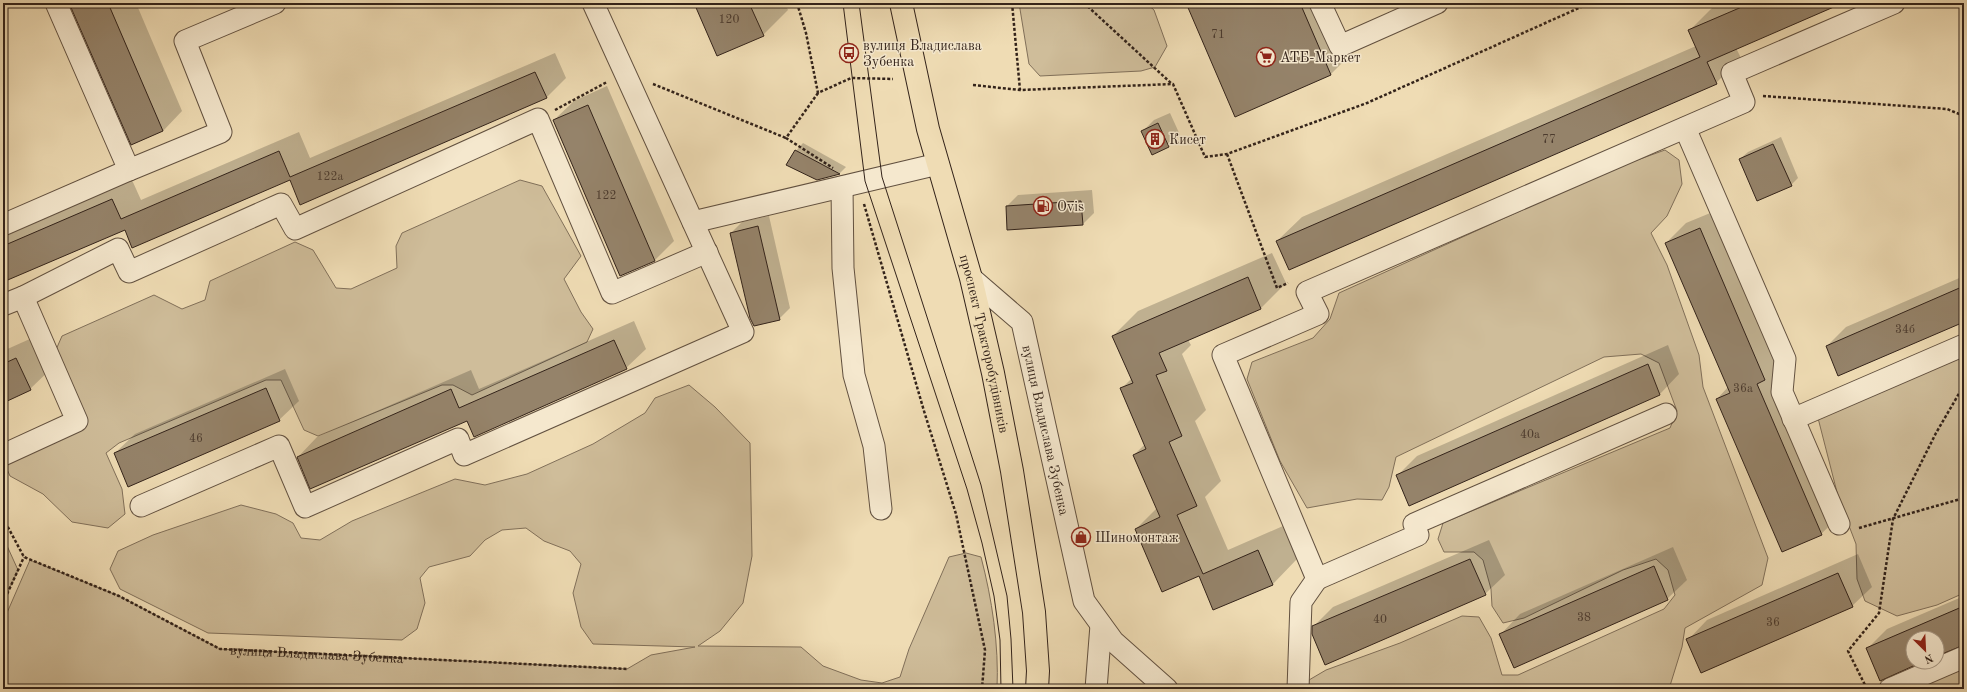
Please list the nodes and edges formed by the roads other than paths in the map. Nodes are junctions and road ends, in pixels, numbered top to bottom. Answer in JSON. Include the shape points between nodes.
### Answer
{"nodes":[{"id":1,"x":56,"y":3,"type":"edge"},
{"id":2,"x":275,"y":3,"type":"edge"},
{"id":3,"x":593,"y":3,"type":"edge"},
{"id":4,"x":901,"y":3,"type":"edge"},
{"id":5,"x":1320,"y":3,"type":"edge"},
{"id":6,"x":1436,"y":3,"type":"edge"},
{"id":7,"x":1894,"y":3,"type":"edge"},
{"id":8,"x":1400,"y":10,"type":"edge"},
{"id":9,"x":1685,"y":128,"type":"junction"},
{"id":10,"x":938,"y":164,"type":"junction"},
{"id":11,"x":128,"y":170,"type":"junction"},
{"id":12,"x":842,"y":187,"type":"junction"},
{"id":13,"x":693,"y":222,"type":"junction"},
{"id":14,"x":3,"y":225,"type":"edge"},
{"id":15,"x":707,"y":252,"type":"junction"},
{"id":16,"x":971,"y":278,"type":"junction"},
{"id":17,"x":23,"y":297,"type":"junction"},
{"id":18,"x":3,"y":305,"type":"edge"},
{"id":19,"x":1964,"y":345,"type":"edge"},
{"id":20,"x":1666,"y":414,"type":"dead end"},
{"id":21,"x":1793,"y":419,"type":"junction"},
{"id":22,"x":3,"y":455,"type":"edge"},
{"id":23,"x":141,"y":506,"type":"dead end"},
{"id":24,"x":881,"y":509,"type":"dead end"},
{"id":25,"x":1839,"y":524,"type":"road end"},
{"id":26,"x":1317,"y":579,"type":"junction"},
{"id":27,"x":1101,"y":625,"type":"junction"},
{"id":28,"x":1964,"y":657,"type":"edge"},
{"id":29,"x":1037,"y":689,"type":"edge"},
{"id":30,"x":1096,"y":689,"type":"edge"},
{"id":31,"x":1167,"y":689,"type":"edge"},
{"id":32,"x":1298,"y":689,"type":"edge"},
{"id":33,"x":1890,"y":689,"type":"edge"}],
"edges":[{"from":1,"to":11,"type":"street"},
{"from":2,"to":11,"type":"street","via":[[185,41],[221,132]]},
{"from":3,"to":13,"type":"street"},
{"from":4,"to":10,"type":"main road","name":"проспект Тракторобудівників"},
{"from":5,"to":8,"type":"street","via":[[1340,46]]},
{"from":6,"to":8,"type":"street"},
{"from":7,"to":9,"type":"street","via":[[1732,73],[1744,102]]},
{"from":9,"to":21,"type":"street","via":[[1785,359],[1782,392]]},
{"from":9,"to":26,"type":"street","via":[[1307,292],[1318,314],[1223,355]]},
{"from":10,"to":12,"type":"street"},
{"from":10,"to":16,"type":"main road","name":"проспект Тракторобудівників"},
{"from":11,"to":14,"type":"street"},
{"from":12,"to":13,"type":"street"},
{"from":12,"to":24,"type":"street","via":[[843,268],[854,375],[874,446]]},
{"from":13,"to":15,"type":"street"},
{"from":15,"to":17,"type":"street","via":[[612,293],[538,119],[295,229],[282,204],[129,272],[118,249]]},
{"from":15,"to":23,"type":"street","via":[[743,332],[464,455],[458,439],[305,507],[279,446]]},
{"from":16,"to":27,"type":"street","name":"вулиця Владислава Зубенка","via":[[1022,322],[1084,601]]},
{"from":16,"to":29,"type":"main road","name":"проспект Тракторобудівників","via":[[993,373],[1029,573],[1037,645]]},
{"from":17,"to":18,"type":"street"},
{"from":17,"to":22,"type":"street","via":[[77,421]]},
{"from":19,"to":21,"type":"street"},
{"from":20,"to":26,"type":"street","via":[[1414,524],[1418,535]]},
{"from":21,"to":25,"type":"street"},
{"from":26,"to":32,"type":"street","via":[[1301,602]]},
{"from":27,"to":30,"type":"street"},
{"from":27,"to":31,"type":"street","name":"вулиця Владислава Зубенка","via":[[1113,641]]},
{"from":28,"to":33,"type":"street"}]}
